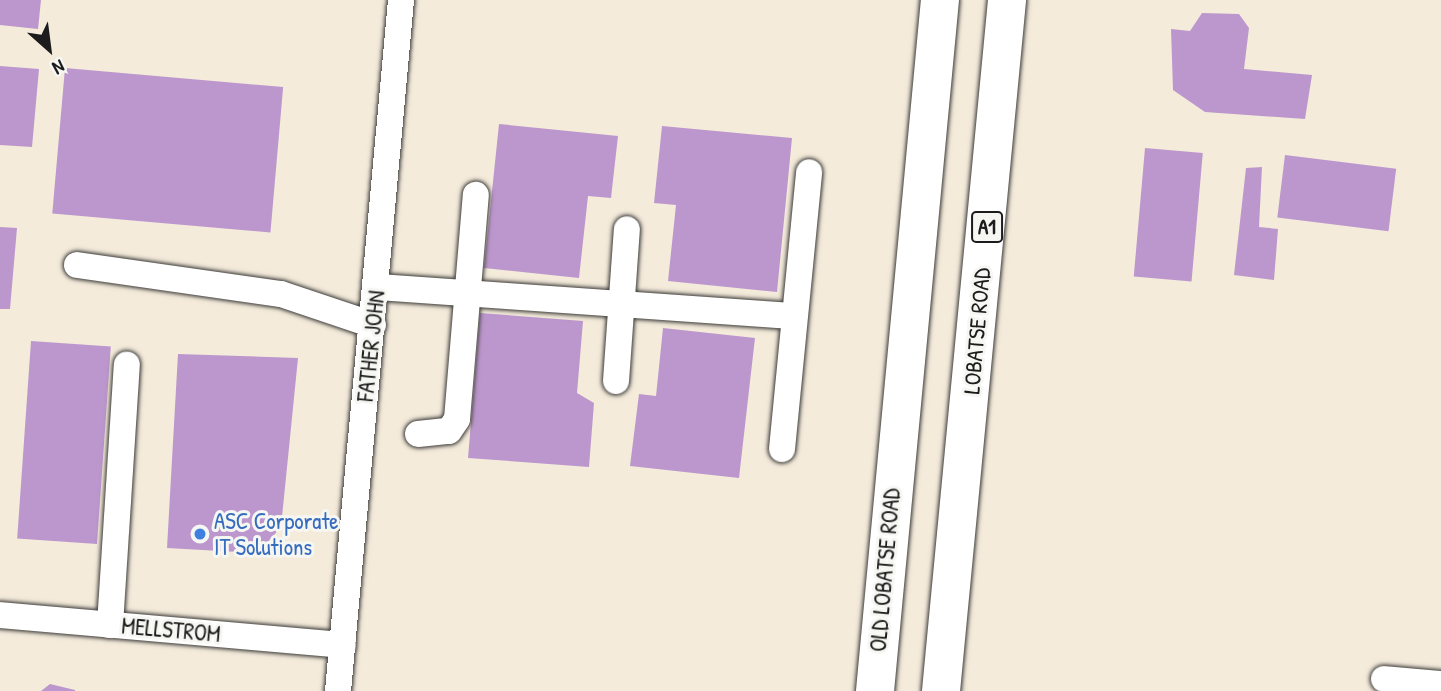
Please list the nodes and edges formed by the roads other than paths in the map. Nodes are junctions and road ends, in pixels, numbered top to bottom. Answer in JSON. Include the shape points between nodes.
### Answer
{"nodes":[{"id":1,"x":401,"y":0,"type":"edge"},
{"id":2,"x":940,"y":0,"type":"edge"},
{"id":3,"x":1007,"y":0,"type":"edge"},
{"id":4,"x":809,"y":172,"type":"dead end"},
{"id":5,"x":476,"y":195,"type":"dead end"},
{"id":6,"x":627,"y":229,"type":"dead end"},
{"id":7,"x":77,"y":265,"type":"dead end"},
{"id":8,"x":377,"y":287,"type":"junction"},
{"id":9,"x":470,"y":294,"type":"junction"},
{"id":10,"x":622,"y":305,"type":"junction"},
{"id":11,"x":793,"y":316,"type":"junction"},
{"id":12,"x":373,"y":325,"type":"junction"},
{"id":13,"x":127,"y":365,"type":"dead end"},
{"id":14,"x":616,"y":381,"type":"dead end"},
{"id":15,"x":418,"y":434,"type":"dead end"},
{"id":16,"x":782,"y":449,"type":"dead end"},
{"id":17,"x":0,"y":615,"type":"edge"},
{"id":18,"x":110,"y":625,"type":"junction"},
{"id":19,"x":343,"y":645,"type":"junction"},
{"id":20,"x":1384,"y":679,"type":"dead end"},
{"id":21,"x":1441,"y":684,"type":"edge"},
{"id":22,"x":338,"y":691,"type":"edge"},
{"id":23,"x":875,"y":691,"type":"edge"},
{"id":24,"x":941,"y":691,"type":"edge"}],
"edges":[{"from":1,"to":8,"type":"street","name":"FATHER JOHN"},
{"from":2,"to":23,"type":"highway","name":"OLD LOBATSE ROAD"},
{"from":3,"to":24,"type":"highway","name":"LOBATSE ROAD","number":"A1"},
{"from":4,"to":11,"type":"street"},
{"from":5,"to":9,"type":"street"},
{"from":6,"to":10,"type":"street"},
{"from":7,"to":12,"type":"street","via":[[281,294]]},
{"from":8,"to":9,"type":"street"},
{"from":8,"to":12,"type":"street","name":"FATHER JOHN"},
{"from":9,"to":10,"type":"street"},
{"from":9,"to":15,"type":"street","via":[[457,419],[449,431]]},
{"from":10,"to":11,"type":"street"},
{"from":10,"to":14,"type":"street"},
{"from":11,"to":16,"type":"street"},
{"from":12,"to":19,"type":"street","name":"FATHER JOHN"},
{"from":13,"to":18,"type":"street"},
{"from":17,"to":18,"type":"street","name":"MELLSTROM"},
{"from":18,"to":19,"type":"street","name":"MELLSTROM"},
{"from":19,"to":22,"type":"street","name":"FATHER JOHN"},
{"from":20,"to":21,"type":"street"}]}
